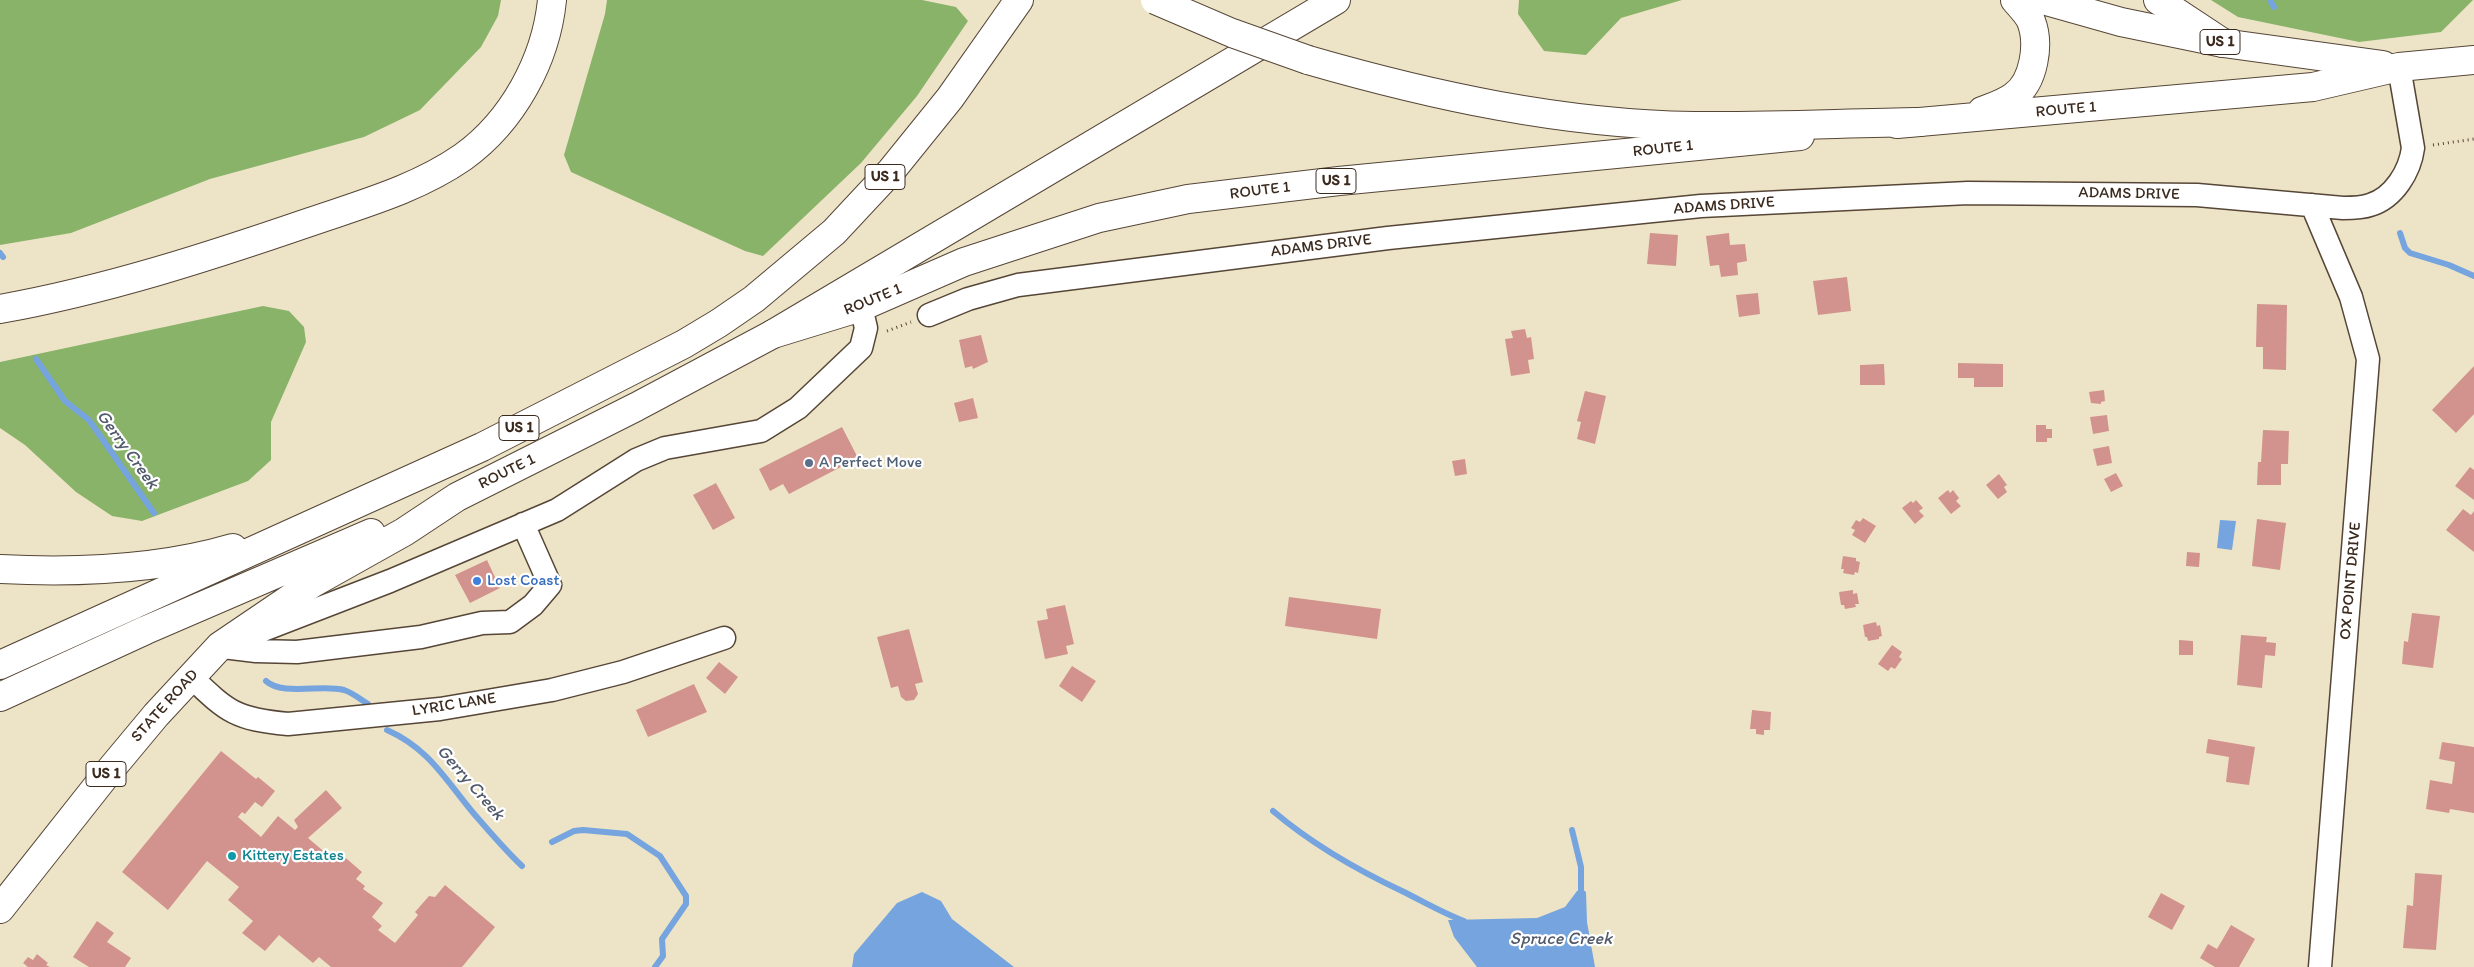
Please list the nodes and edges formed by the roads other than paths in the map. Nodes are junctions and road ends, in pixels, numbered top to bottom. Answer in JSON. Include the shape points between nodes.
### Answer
{"nodes":[{"id":1,"x":552,"y":0,"type":"edge"},
{"id":2,"x":1019,"y":0,"type":"edge"},
{"id":3,"x":1155,"y":0,"type":"edge"},
{"id":4,"x":1336,"y":0,"type":"edge"},
{"id":5,"x":2015,"y":0,"type":"edge"},
{"id":6,"x":2043,"y":0,"type":"edge"},
{"id":7,"x":2158,"y":0,"type":"edge"},
{"id":8,"x":2223,"y":43,"type":"junction"},
{"id":9,"x":2474,"y":60,"type":"edge"},
{"id":10,"x":2399,"y":67,"type":"junction"},
{"id":11,"x":1965,"y":120,"type":"junction"},
{"id":12,"x":1920,"y":122,"type":"junction"},
{"id":13,"x":2312,"y":205,"type":"junction"},
{"id":14,"x":860,"y":307,"type":"junction"},
{"id":15,"x":0,"y":309,"type":"edge"},
{"id":16,"x":929,"y":315,"type":"road end"},
{"id":17,"x":773,"y":334,"type":"junction"},
{"id":18,"x":457,"y":497,"type":"junction"},
{"id":19,"x":314,"y":523,"type":"junction"},
{"id":20,"x":523,"y":524,"type":"junction"},
{"id":21,"x":0,"y":569,"type":"edge"},
{"id":22,"x":724,"y":638,"type":"dead end"},
{"id":23,"x":220,"y":646,"type":"junction"},
{"id":24,"x":0,"y":665,"type":"edge"},
{"id":25,"x":190,"y":677,"type":"junction"},
{"id":26,"x":0,"y":698,"type":"edge"},
{"id":27,"x":0,"y":908,"type":"edge"},
{"id":28,"x":2320,"y":967,"type":"edge"}],
"edges":[{"from":1,"to":15,"type":"main road","via":[[547,35],[517,99],[485,138],[443,169],[381,198],[208,258],[83,292]]},
{"from":2,"to":19,"type":"main road","number":"US 1","via":[[950,98],[891,171],[834,232],[754,299],[684,344],[587,394],[424,474]]},
{"from":3,"to":12,"type":"main road","bridge":true,"via":[[1232,33],[1308,60],[1394,85],[1539,112],[1693,126]]},
{"from":4,"to":17,"type":"main road"},
{"from":5,"to":11,"type":"main road","via":[[2031,21],[2035,43],[2034,60],[2026,81],[2014,96]]},
{"from":6,"to":8,"type":"main road","name":"ROUTE 1","number":"US 1","via":[[2121,22]]},
{"from":7,"to":8,"type":"main road"},
{"from":8,"to":10,"type":"main road","name":"ROUTE 1","number":"US 1"},
{"from":9,"to":10,"type":"main road","name":"ROUTE 1","number":"US 1"},
{"from":10,"to":11,"type":"main road","name":"ROUTE 1","number":"US 1","via":[[2313,87]]},
{"from":10,"to":13,"type":"street","name":"ADAMS DRIVE","via":[[2413,148],[2403,178],[2371,205],[2343,208]]},
{"from":11,"to":12,"type":"main road","name":"ROUTE 1","number":"US 1"},
{"from":12,"to":14,"type":"main road","name":"ROUTE 1","number":"US 1","via":[[1188,199],[1099,218],[964,262]]},
{"from":13,"to":16,"type":"street","name":"ADAMS DRIVE","via":[[2197,195],[1968,192],[1701,206],[1368,240],[1018,285],[968,299]]},
{"from":13,"to":28,"type":"street","name":"OX POINT DRIVE","via":[[2351,297],[2368,359]]},
{"from":14,"to":17,"type":"main road","name":"ROUTE 1","number":"US 1"},
{"from":14,"to":20,"type":"street","via":[[866,328],[861,348],[798,408],[761,431],[665,448],[636,460],[557,510]]},
{"from":17,"to":18,"type":"main road","name":"ROUTE 1","number":"US 1"},
{"from":18,"to":23,"type":"main road","name":"ROUTE 1","number":"US 1","via":[[404,532],[313,583]]},
{"from":18,"to":26,"type":"main road","via":[[325,552]]},
{"from":19,"to":21,"type":"main road","number":"US 1","via":[[226,550],[118,568],[64,571]]},
{"from":19,"to":24,"type":"main road"},
{"from":20,"to":23,"type":"street","via":[[390,581]]},
{"from":20,"to":23,"type":"street","via":[[550,585],[533,606],[510,622],[482,623],[421,636],[296,652]]},
{"from":22,"to":25,"type":"street","name":"LYRIC LANE","via":[[623,672],[552,690],[417,712],[288,724],[263,722],[233,714]]},
{"from":23,"to":25,"type":"main road","name":"STATE ROAD","number":"US 1"},
{"from":25,"to":27,"type":"main road","name":"STATE ROAD","number":"US 1","via":[[106,775]]}]}
